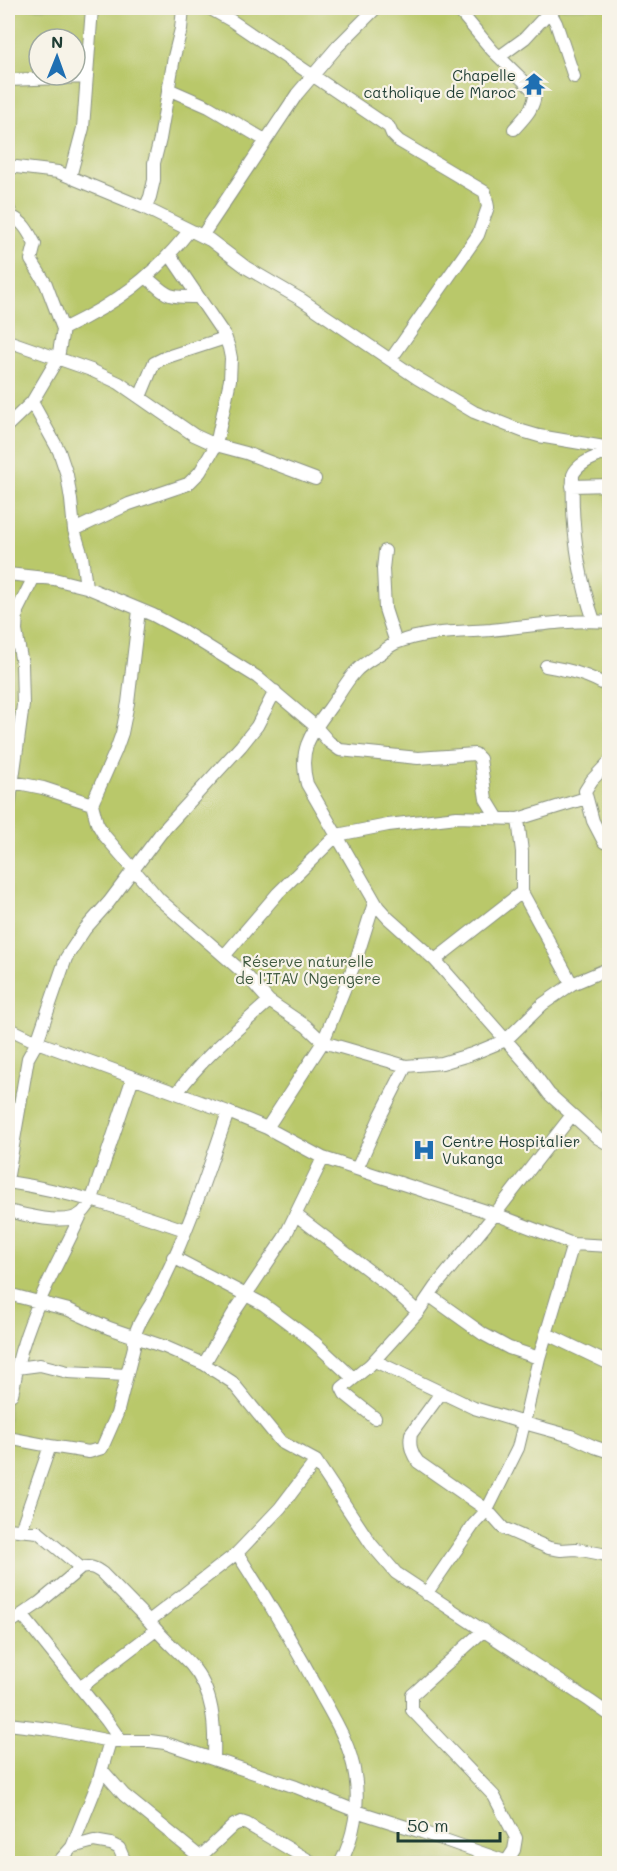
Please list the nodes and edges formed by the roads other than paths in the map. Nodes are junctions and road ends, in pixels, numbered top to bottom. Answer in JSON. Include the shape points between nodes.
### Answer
{"nodes":[{"id":1,"x":92,"y":8,"type":"edge"},
{"id":2,"x":183,"y":8,"type":"edge"},
{"id":3,"x":209,"y":8,"type":"edge"},
{"id":4,"x":376,"y":8,"type":"edge"},
{"id":5,"x":457,"y":8,"type":"edge"},
{"id":6,"x":549,"y":10,"type":"edge"},
{"id":7,"x":499,"y":57,"type":"junction"},
{"id":8,"x":313,"y":75,"type":"junction"},
{"id":9,"x":87,"y":77,"type":"edge"},
{"id":10,"x":574,"y":77,"type":"dead end"},
{"id":11,"x":27,"y":79,"type":"edge"},
{"id":12,"x":8,"y":80,"type":"edge"},
{"id":13,"x":86,"y":87,"type":"edge"},
{"id":14,"x":168,"y":89,"type":"junction"},
{"id":15,"x":514,"y":129,"type":"dead end"},
{"id":16,"x":265,"y":140,"type":"junction"},
{"id":17,"x":8,"y":166,"type":"edge"},
{"id":18,"x":70,"y":177,"type":"junction"},
{"id":19,"x":8,"y":207,"type":"edge"},
{"id":20,"x":145,"y":208,"type":"junction"},
{"id":21,"x":190,"y":230,"type":"junction"},
{"id":22,"x":202,"y":236,"type":"junction"},
{"id":23,"x":170,"y":255,"type":"junction"},
{"id":24,"x":146,"y":277,"type":"junction"},
{"id":25,"x":197,"y":297,"type":"junction"},
{"id":26,"x":63,"y":329,"type":"junction"},
{"id":27,"x":225,"y":338,"type":"junction"},
{"id":28,"x":8,"y":341,"type":"edge"},
{"id":29,"x":58,"y":358,"type":"junction"},
{"id":30,"x":391,"y":359,"type":"junction"},
{"id":31,"x":140,"y":397,"type":"junction"},
{"id":32,"x":32,"y":402,"type":"junction"},
{"id":33,"x":8,"y":425,"type":"edge"},
{"id":34,"x":216,"y":445,"type":"junction"},
{"id":35,"x":609,"y":450,"type":"edge"},
{"id":36,"x":315,"y":479,"type":"dead end"},
{"id":37,"x":609,"y":485,"type":"edge"},
{"id":38,"x":572,"y":486,"type":"junction"},
{"id":39,"x":74,"y":530,"type":"junction"},
{"id":40,"x":385,"y":551,"type":"dead end"},
{"id":41,"x":8,"y":574,"type":"edge"},
{"id":42,"x":34,"y":577,"type":"junction"},
{"id":43,"x":86,"y":587,"type":"junction"},
{"id":44,"x":139,"y":610,"type":"junction"},
{"id":45,"x":604,"y":620,"type":"edge"},
{"id":46,"x":12,"y":633,"type":"edge"},
{"id":47,"x":396,"y":643,"type":"junction"},
{"id":48,"x":22,"y":665,"type":"junction"},
{"id":49,"x":8,"y":666,"type":"edge"},
{"id":50,"x":546,"y":666,"type":"dead end"},
{"id":51,"x":609,"y":688,"type":"edge"},
{"id":52,"x":275,"y":691,"type":"junction"},
{"id":53,"x":315,"y":726,"type":"junction"},
{"id":54,"x":12,"y":748,"type":"edge"},
{"id":55,"x":609,"y":761,"type":"edge"},
{"id":56,"x":13,"y":782,"type":"junction"},
{"id":57,"x":586,"y":798,"type":"junction"},
{"id":58,"x":92,"y":804,"type":"junction"},
{"id":59,"x":8,"y":815,"type":"edge"},
{"id":60,"x":497,"y":817,"type":"junction"},
{"id":61,"x":518,"y":819,"type":"junction"},
{"id":62,"x":337,"y":835,"type":"junction"},
{"id":63,"x":609,"y":844,"type":"edge"},
{"id":64,"x":133,"y":870,"type":"junction"},
{"id":65,"x":522,"y":892,"type":"junction"},
{"id":66,"x":374,"y":903,"type":"junction"},
{"id":67,"x":224,"y":956,"type":"junction"},
{"id":68,"x":435,"y":960,"type":"junction"},
{"id":69,"x":609,"y":968,"type":"edge"},
{"id":70,"x":572,"y":984,"type":"junction"},
{"id":71,"x":269,"y":1001,"type":"junction"},
{"id":72,"x":8,"y":1028,"type":"edge"},
{"id":73,"x":506,"y":1040,"type":"junction"},
{"id":74,"x":37,"y":1042,"type":"junction"},
{"id":75,"x":323,"y":1042,"type":"junction"},
{"id":76,"x":406,"y":1066,"type":"junction"},
{"id":77,"x":133,"y":1077,"type":"junction"},
{"id":78,"x":177,"y":1093,"type":"junction"},
{"id":79,"x":228,"y":1112,"type":"junction"},
{"id":80,"x":572,"y":1115,"type":"junction"},
{"id":81,"x":267,"y":1128,"type":"junction"},
{"id":82,"x":609,"y":1145,"type":"edge"},
{"id":83,"x":323,"y":1158,"type":"junction"},
{"id":84,"x":357,"y":1169,"type":"junction"},
{"id":85,"x":8,"y":1174,"type":"edge"},
{"id":86,"x":8,"y":1182,"type":"edge"},
{"id":87,"x":91,"y":1202,"type":"junction"},
{"id":88,"x":8,"y":1211,"type":"edge"},
{"id":89,"x":495,"y":1214,"type":"junction"},
{"id":90,"x":81,"y":1215,"type":"junction"},
{"id":91,"x":296,"y":1215,"type":"junction"},
{"id":92,"x":185,"y":1230,"type":"junction"},
{"id":93,"x":573,"y":1244,"type":"junction"},
{"id":94,"x":609,"y":1246,"type":"edge"},
{"id":95,"x":173,"y":1257,"type":"junction"},
{"id":96,"x":8,"y":1294,"type":"edge"},
{"id":97,"x":246,"y":1294,"type":"junction"},
{"id":98,"x":430,"y":1296,"type":"junction"},
{"id":99,"x":40,"y":1302,"type":"junction"},
{"id":100,"x":418,"y":1312,"type":"junction"},
{"id":101,"x":547,"y":1334,"type":"junction"},
{"id":102,"x":133,"y":1338,"type":"junction"},
{"id":103,"x":539,"y":1358,"type":"junction"},
{"id":104,"x":375,"y":1361,"type":"junction"},
{"id":105,"x":204,"y":1364,"type":"junction"},
{"id":106,"x":609,"y":1364,"type":"edge"},
{"id":107,"x":17,"y":1368,"type":"junction"},
{"id":108,"x":126,"y":1375,"type":"junction"},
{"id":109,"x":353,"y":1378,"type":"junction"},
{"id":110,"x":441,"y":1393,"type":"junction"},
{"id":111,"x":12,"y":1394,"type":"dead end"},
{"id":112,"x":375,"y":1418,"type":"dead end"},
{"id":113,"x":524,"y":1424,"type":"junction"},
{"id":114,"x":8,"y":1438,"type":"edge"},
{"id":115,"x":50,"y":1446,"type":"junction"},
{"id":116,"x":609,"y":1452,"type":"edge"},
{"id":117,"x":316,"y":1461,"type":"junction"},
{"id":118,"x":487,"y":1510,"type":"junction"},
{"id":119,"x":8,"y":1529,"type":"edge"},
{"id":120,"x":21,"y":1530,"type":"junction"},
{"id":121,"x":237,"y":1552,"type":"junction"},
{"id":122,"x":609,"y":1557,"type":"edge"},
{"id":123,"x":81,"y":1568,"type":"junction"},
{"id":124,"x":426,"y":1594,"type":"junction"},
{"id":125,"x":22,"y":1615,"type":"junction"},
{"id":126,"x":8,"y":1624,"type":"edge"},
{"id":127,"x":152,"y":1625,"type":"junction"},
{"id":128,"x":484,"y":1630,"type":"junction"},
{"id":129,"x":81,"y":1687,"type":"junction"},
{"id":130,"x":609,"y":1716,"type":"edge"},
{"id":131,"x":9,"y":1724,"type":"edge"},
{"id":132,"x":8,"y":1738,"type":"edge"},
{"id":133,"x":116,"y":1741,"type":"junction"},
{"id":134,"x":214,"y":1759,"type":"junction"},
{"id":135,"x":102,"y":1770,"type":"junction"},
{"id":136,"x":356,"y":1811,"type":"junction"},
{"id":137,"x":72,"y":1847,"type":"junction"},
{"id":138,"x":198,"y":1861,"type":"edge"},
{"id":139,"x":57,"y":1863,"type":"edge"},
{"id":140,"x":126,"y":1863,"type":"edge"},
{"id":141,"x":315,"y":1863,"type":"edge"},
{"id":142,"x":340,"y":1863,"type":"edge"},
{"id":143,"x":508,"y":1863,"type":"edge"}],
"edges":[{"from":1,"to":9,"type":"street"},
{"from":2,"to":14,"type":"street"},
{"from":3,"to":8,"type":"street"},
{"from":4,"to":8,"type":"street"},
{"from":5,"to":7,"type":"street"},
{"from":6,"to":7,"type":"street","via":[[525,38]]},
{"from":6,"to":10,"type":"street"},
{"from":7,"to":15,"type":"street","via":[[535,92],[532,107]]},
{"from":8,"to":16,"type":"street"},
{"from":8,"to":30,"type":"street","via":[[389,127],[399,141],[485,192],[488,207],[478,236]]},
{"from":11,"to":12,"type":"street"},
{"from":13,"to":18,"type":"street","via":[[83,128]]},
{"from":14,"to":16,"type":"street","via":[[209,107]]},
{"from":14,"to":20,"type":"street","via":[[154,180]]},
{"from":16,"to":22,"type":"street"},
{"from":17,"to":18,"type":"street"},
{"from":18,"to":20,"type":"street"},
{"from":19,"to":26,"type":"street","via":[[35,244],[31,260],[46,284]]},
{"from":20,"to":21,"type":"street"},
{"from":21,"to":22,"type":"street"},
{"from":21,"to":23,"type":"street"},
{"from":22,"to":30,"type":"street"},
{"from":23,"to":24,"type":"street"},
{"from":23,"to":25,"type":"street"},
{"from":24,"to":25,"type":"street","via":[[166,295]]},
{"from":24,"to":26,"type":"street","via":[[123,296]]},
{"from":25,"to":27,"type":"street"},
{"from":26,"to":29,"type":"street"},
{"from":27,"to":31,"type":"street","via":[[154,363]]},
{"from":27,"to":34,"type":"street","via":[[231,358],[230,381]]},
{"from":28,"to":29,"type":"street"},
{"from":29,"to":31,"type":"street","via":[[119,383]]},
{"from":29,"to":32,"type":"street"},
{"from":30,"to":35,"type":"street","via":[[474,412],[539,436]]},
{"from":31,"to":34,"type":"street","via":[[194,435]]},
{"from":32,"to":33,"type":"street"},
{"from":32,"to":39,"type":"street","via":[[62,459]]},
{"from":34,"to":36,"type":"street"},
{"from":34,"to":39,"type":"street","via":[[188,484],[129,504]]},
{"from":35,"to":38,"type":"street","via":[[575,469]]},
{"from":37,"to":38,"type":"street"},
{"from":38,"to":45,"type":"street","via":[[576,553],[589,605]]},
{"from":39,"to":43,"type":"street"},
{"from":40,"to":47,"type":"street","via":[[385,609]]},
{"from":41,"to":42,"type":"street"},
{"from":42,"to":43,"type":"street"},
{"from":42,"to":46,"type":"street","via":[[17,611]]},
{"from":43,"to":44,"type":"street"},
{"from":44,"to":52,"type":"street","via":[[183,631]]},
{"from":44,"to":58,"type":"street","via":[[122,733]]},
{"from":45,"to":47,"type":"street","via":[[463,631]]},
{"from":46,"to":48,"type":"street"},
{"from":47,"to":53,"type":"street","via":[[357,670]]},
{"from":48,"to":49,"type":"street"},
{"from":48,"to":54,"type":"street","via":[[23,705]]},
{"from":50,"to":51,"type":"street","via":[[600,681]]},
{"from":52,"to":53,"type":"street"},
{"from":52,"to":64,"type":"street","via":[[241,746]]},
{"from":53,"to":60,"type":"street","via":[[340,750],[418,758],[475,754],[480,759],[486,799]]},
{"from":53,"to":62,"type":"street","via":[[305,750],[303,770]]},
{"from":54,"to":56,"type":"street"},
{"from":55,"to":57,"type":"street","via":[[585,791]]},
{"from":56,"to":58,"type":"street"},
{"from":56,"to":59,"type":"street"},
{"from":57,"to":61,"type":"street"},
{"from":57,"to":63,"type":"street","via":[[592,821]]},
{"from":58,"to":64,"type":"street","via":[[104,835]]},
{"from":60,"to":61,"type":"street"},
{"from":60,"to":62,"type":"street","via":[[457,817]]},
{"from":61,"to":65,"type":"street"},
{"from":62,"to":66,"type":"street"},
{"from":62,"to":67,"type":"street","via":[[278,893]]},
{"from":64,"to":67,"type":"street","via":[[159,899]]},
{"from":64,"to":74,"type":"street","via":[[66,958]]},
{"from":65,"to":68,"type":"street"},
{"from":65,"to":70,"type":"street"},
{"from":66,"to":68,"type":"street"},
{"from":66,"to":75,"type":"street"},
{"from":67,"to":71,"type":"street"},
{"from":68,"to":73,"type":"street"},
{"from":69,"to":70,"type":"street"},
{"from":70,"to":73,"type":"street","via":[[543,1004]]},
{"from":71,"to":75,"type":"street"},
{"from":71,"to":78,"type":"street","via":[[210,1055]]},
{"from":72,"to":74,"type":"street"},
{"from":73,"to":76,"type":"street","via":[[442,1063]]},
{"from":73,"to":80,"type":"street","via":[[549,1094]]},
{"from":74,"to":77,"type":"street"},
{"from":74,"to":85,"type":"street","via":[[28,1058]]},
{"from":75,"to":76,"type":"street"},
{"from":75,"to":81,"type":"street"},
{"from":76,"to":84,"type":"street"},
{"from":77,"to":78,"type":"street"},
{"from":77,"to":87,"type":"street"},
{"from":78,"to":79,"type":"street"},
{"from":79,"to":81,"type":"street"},
{"from":79,"to":92,"type":"street"},
{"from":80,"to":82,"type":"street"},
{"from":80,"to":89,"type":"street"},
{"from":81,"to":83,"type":"street"},
{"from":83,"to":84,"type":"street"},
{"from":83,"to":91,"type":"street"},
{"from":84,"to":89,"type":"street"},
{"from":86,"to":87,"type":"street"},
{"from":87,"to":90,"type":"street"},
{"from":87,"to":92,"type":"street"},
{"from":88,"to":90,"type":"street","via":[[68,1220]]},
{"from":89,"to":93,"type":"street"},
{"from":89,"to":98,"type":"street"},
{"from":90,"to":99,"type":"street"},
{"from":91,"to":97,"type":"street"},
{"from":91,"to":100,"type":"street"},
{"from":92,"to":95,"type":"street"},
{"from":93,"to":94,"type":"street"},
{"from":93,"to":101,"type":"street"},
{"from":95,"to":97,"type":"street"},
{"from":95,"to":102,"type":"street"},
{"from":96,"to":99,"type":"street"},
{"from":97,"to":105,"type":"street"},
{"from":97,"to":109,"type":"street","via":[[314,1342]]},
{"from":98,"to":100,"type":"street"},
{"from":98,"to":103,"type":"street","via":[[483,1334]]},
{"from":99,"to":102,"type":"street","via":[[69,1310]]},
{"from":99,"to":107,"type":"street"},
{"from":100,"to":104,"type":"street"},
{"from":101,"to":103,"type":"street"},
{"from":101,"to":106,"type":"street"},
{"from":102,"to":105,"type":"street"},
{"from":102,"to":108,"type":"street"},
{"from":103,"to":113,"type":"street"},
{"from":104,"to":109,"type":"street"},
{"from":104,"to":110,"type":"street"},
{"from":105,"to":117,"type":"street","via":[[232,1382],[281,1442]]},
{"from":107,"to":108,"type":"street","via":[[40,1365],[68,1372]]},
{"from":107,"to":111,"type":"street"},
{"from":108,"to":115,"type":"street","via":[[117,1414],[102,1448],[89,1452]]},
{"from":109,"to":112,"type":"street","via":[[342,1388],[345,1394]]},
{"from":110,"to":113,"type":"street"},
{"from":110,"to":118,"type":"street","via":[[411,1434],[411,1451],[418,1462]]},
{"from":113,"to":116,"type":"street","via":[[571,1436]]},
{"from":113,"to":118,"type":"street","via":[[518,1448]]},
{"from":114,"to":115,"type":"street"},
{"from":115,"to":120,"type":"street"},
{"from":117,"to":121,"type":"street","via":[[280,1508]]},
{"from":117,"to":124,"type":"street","via":[[371,1544],[396,1573]]},
{"from":118,"to":122,"type":"street","via":[[503,1528],[537,1544]]},
{"from":118,"to":124,"type":"street"},
{"from":119,"to":120,"type":"street"},
{"from":120,"to":123,"type":"street","via":[[38,1532]]},
{"from":121,"to":127,"type":"street"},
{"from":121,"to":136,"type":"street","via":[[344,1737],[356,1774]]},
{"from":123,"to":125,"type":"street"},
{"from":123,"to":127,"type":"street","via":[[102,1573]]},
{"from":124,"to":128,"type":"street"},
{"from":125,"to":126,"type":"street"},
{"from":125,"to":129,"type":"street"},
{"from":127,"to":129,"type":"street"},
{"from":127,"to":134,"type":"street","via":[[200,1677],[213,1713]]},
{"from":128,"to":130,"type":"street"},
{"from":128,"to":143,"type":"street","via":[[411,1695],[411,1702],[412,1710],[494,1796],[516,1838]]},
{"from":129,"to":133,"type":"street"},
{"from":131,"to":132,"type":"street"},
{"from":131,"to":133,"type":"street"},
{"from":133,"to":134,"type":"street","via":[[165,1743]]},
{"from":133,"to":135,"type":"street"},
{"from":134,"to":136,"type":"street"},
{"from":135,"to":137,"type":"street"},
{"from":135,"to":138,"type":"street","via":[[124,1795]]},
{"from":136,"to":142,"type":"street","via":[[347,1851]]},
{"from":136,"to":143,"type":"street"},
{"from":137,"to":139,"type":"street"},
{"from":137,"to":140,"type":"street","via":[[94,1841],[111,1844],[119,1848]]},
{"from":138,"to":141,"type":"street","via":[[241,1822]]}]}
